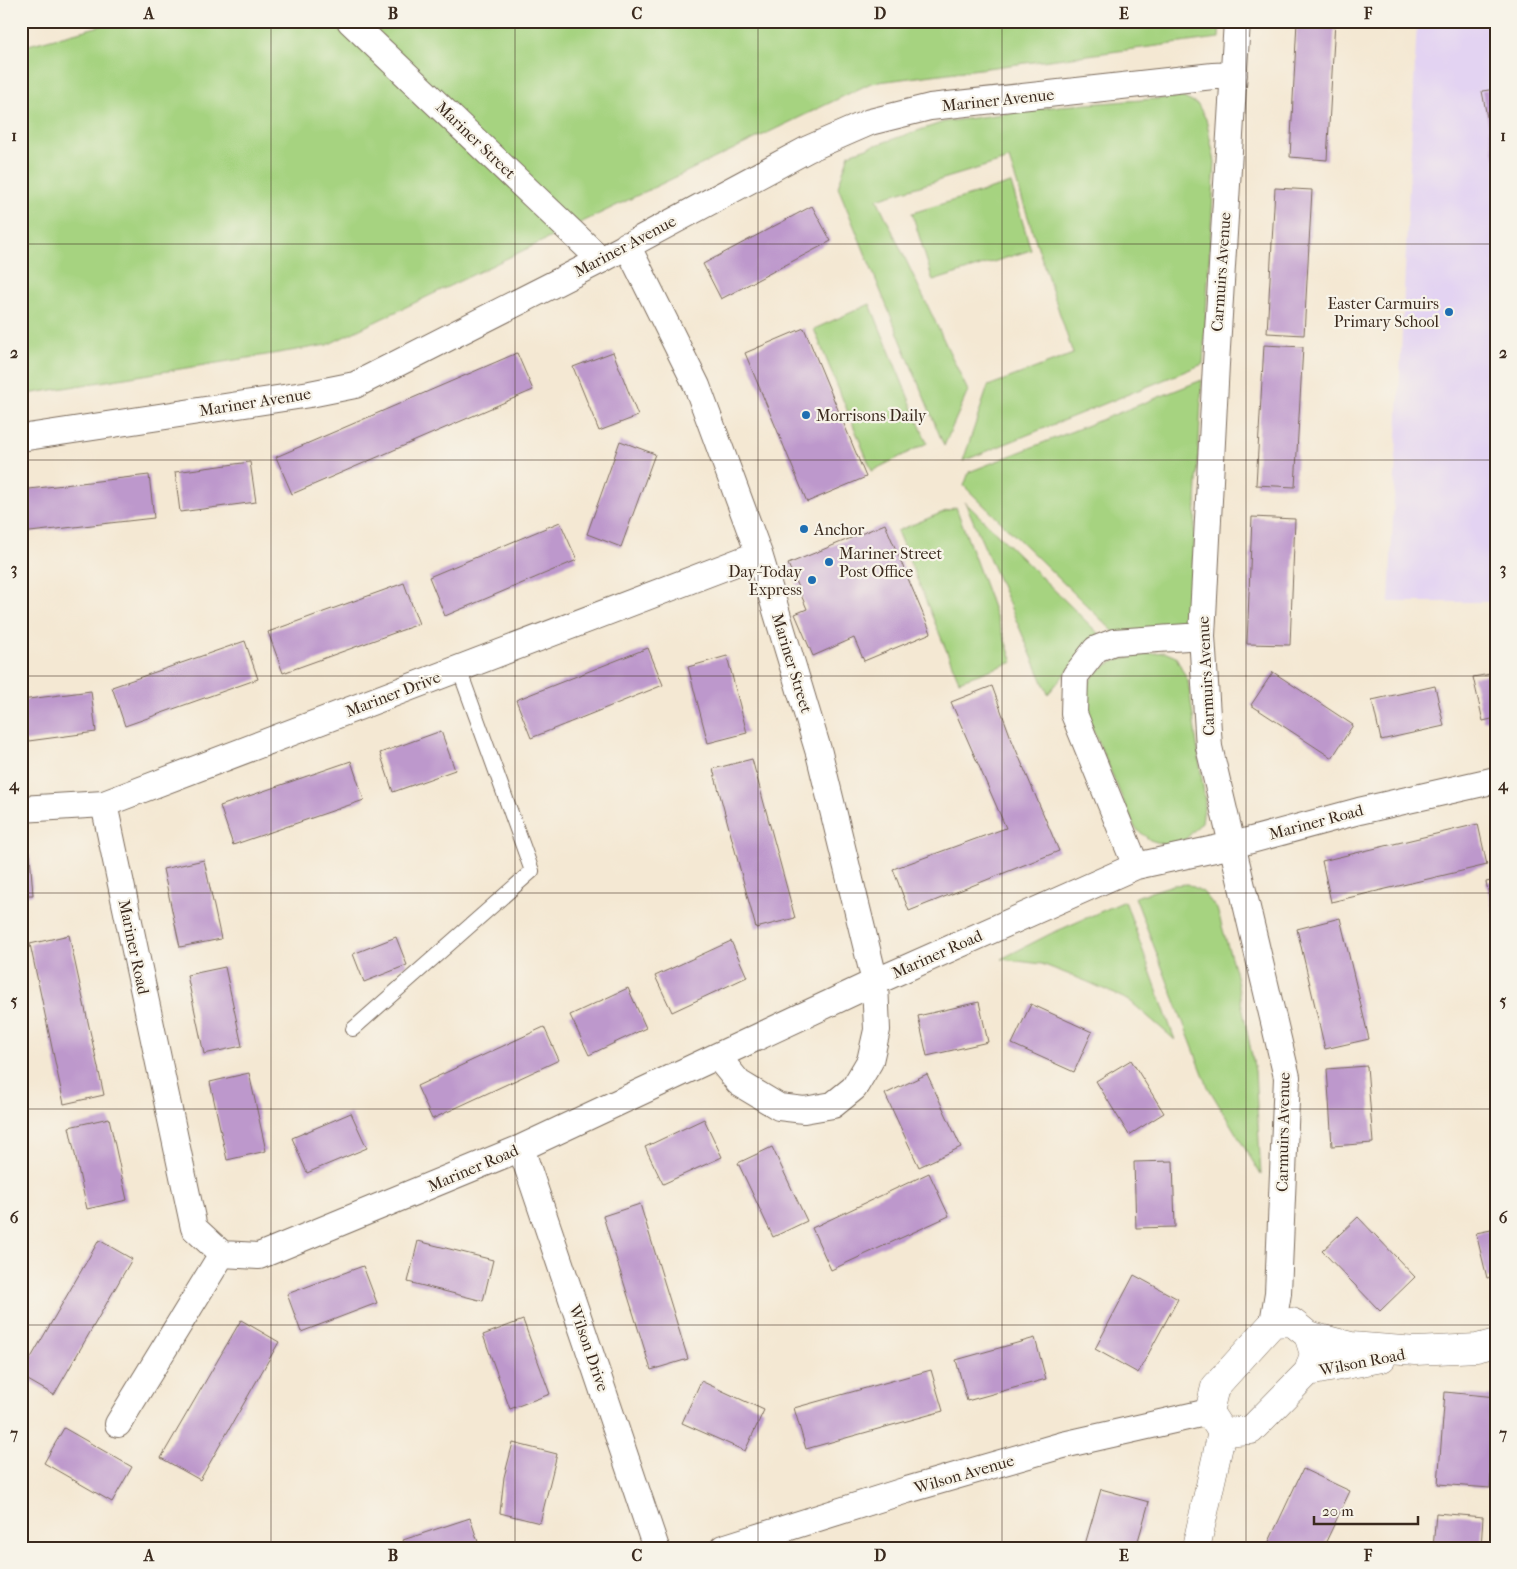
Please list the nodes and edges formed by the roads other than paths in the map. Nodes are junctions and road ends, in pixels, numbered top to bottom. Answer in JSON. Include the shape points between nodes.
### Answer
{"nodes":[{"id":1,"x":350,"y":21,"type":"edge"},
{"id":2,"x":1237,"y":21,"type":"edge"},
{"id":3,"x":1234,"y":75,"type":"junction"},
{"id":4,"x":627,"y":245,"type":"junction"},
{"id":5,"x":601,"y":260,"type":"junction"},
{"id":6,"x":21,"y":438,"type":"edge"},
{"id":7,"x":759,"y":554,"type":"junction"},
{"id":8,"x":1202,"y":636,"type":"junction"},
{"id":9,"x":459,"y":669,"type":"junction"},
{"id":10,"x":1496,"y":780,"type":"edge"},
{"id":11,"x":104,"y":804,"type":"junction"},
{"id":12,"x":21,"y":809,"type":"edge"},
{"id":13,"x":1233,"y":844,"type":"junction"},
{"id":14,"x":1136,"y":866,"type":"junction"},
{"id":15,"x":875,"y":982,"type":"junction"},
{"id":16,"x":353,"y":1029,"type":"dead end"},
{"id":17,"x":717,"y":1056,"type":"junction"},
{"id":18,"x":521,"y":1148,"type":"junction"},
{"id":19,"x":222,"y":1254,"type":"junction"},
{"id":20,"x":1273,"y":1323,"type":"junction"},
{"id":21,"x":1308,"y":1335,"type":"junction"},
{"id":22,"x":1496,"y":1343,"type":"edge"},
{"id":23,"x":1416,"y":1351,"type":"junction"},
{"id":24,"x":1308,"y":1372,"type":"junction"},
{"id":25,"x":1216,"y":1422,"type":"junction"},
{"id":26,"x":118,"y":1424,"type":"dead end"},
{"id":27,"x":656,"y":1548,"type":"edge"},
{"id":28,"x":724,"y":1548,"type":"edge"},
{"id":29,"x":1196,"y":1548,"type":"edge"}],
"edges":[{"from":1,"to":5,"type":"street","name":"Mariner Street"},
{"from":2,"to":3,"type":"street","name":"Carmuirs Avenue"},
{"from":3,"to":4,"type":"street","name":"Mariner Avenue","via":[[930,107],[870,122],[808,149]]},
{"from":3,"to":8,"type":"street","name":"Carmuirs Avenue"},
{"from":4,"to":5,"type":"street","name":"Mariner Avenue"},
{"from":4,"to":7,"type":"street","name":"Mariner Street","via":[[697,386]]},
{"from":5,"to":6,"type":"street","name":"Mariner Avenue","via":[[355,385]]},
{"from":7,"to":9,"type":"street","name":"Mariner Drive"},
{"from":7,"to":15,"type":"street","name":"Mariner Street","via":[[819,753]]},
{"from":8,"to":13,"type":"street","name":"Carmuirs Avenue","via":[[1209,747]]},
{"from":8,"to":14,"type":"street","via":[[1114,642],[1096,649],[1075,676],[1074,714]]},
{"from":9,"to":11,"type":"street","name":"Mariner Drive"},
{"from":9,"to":16,"type":"lane","via":[[532,871]]},
{"from":10,"to":13,"type":"street","name":"Mariner Road"},
{"from":11,"to":12,"type":"street","name":"Mariner Drive"},
{"from":11,"to":19,"type":"street","name":"Mariner Road","via":[[194,1228]]},
{"from":13,"to":14,"type":"street","name":"Mariner Road"},
{"from":13,"to":20,"type":"street","name":"Carmuirs Avenue","via":[[1287,1076],[1278,1293]]},
{"from":14,"to":15,"type":"street","name":"Mariner Road"},
{"from":15,"to":17,"type":"street","name":"Mariner Road"},
{"from":15,"to":17,"type":"street","name":"Mariner Road","via":[[877,1030],[870,1061],[854,1088],[834,1105],[804,1110],[779,1107],[739,1083]]},
{"from":17,"to":18,"type":"street","name":"Mariner Road"},
{"from":18,"to":19,"type":"street","name":"Mariner Road","via":[[259,1256]]},
{"from":18,"to":27,"type":"street","name":"Wilson Drive"},
{"from":19,"to":26,"type":"street"},
{"from":20,"to":21,"type":"street","name":"Wilson Road","via":[[1292,1322]]},
{"from":20,"to":25,"type":"street","via":[[1215,1387]]},
{"from":21,"to":23,"type":"street","name":"Wilson Road","via":[[1351,1346]]},
{"from":21,"to":24,"type":"street","via":[[1314,1354]]},
{"from":22,"to":23,"type":"street","name":"Wilson Road","via":[[1477,1348]]},
{"from":23,"to":24,"type":"street","name":"Wilson Road"},
{"from":24,"to":25,"type":"street","via":[[1251,1430]]},
{"from":25,"to":28,"type":"street","name":"Wilson Avenue","via":[[1063,1445]]},
{"from":25,"to":29,"type":"street"}]}
